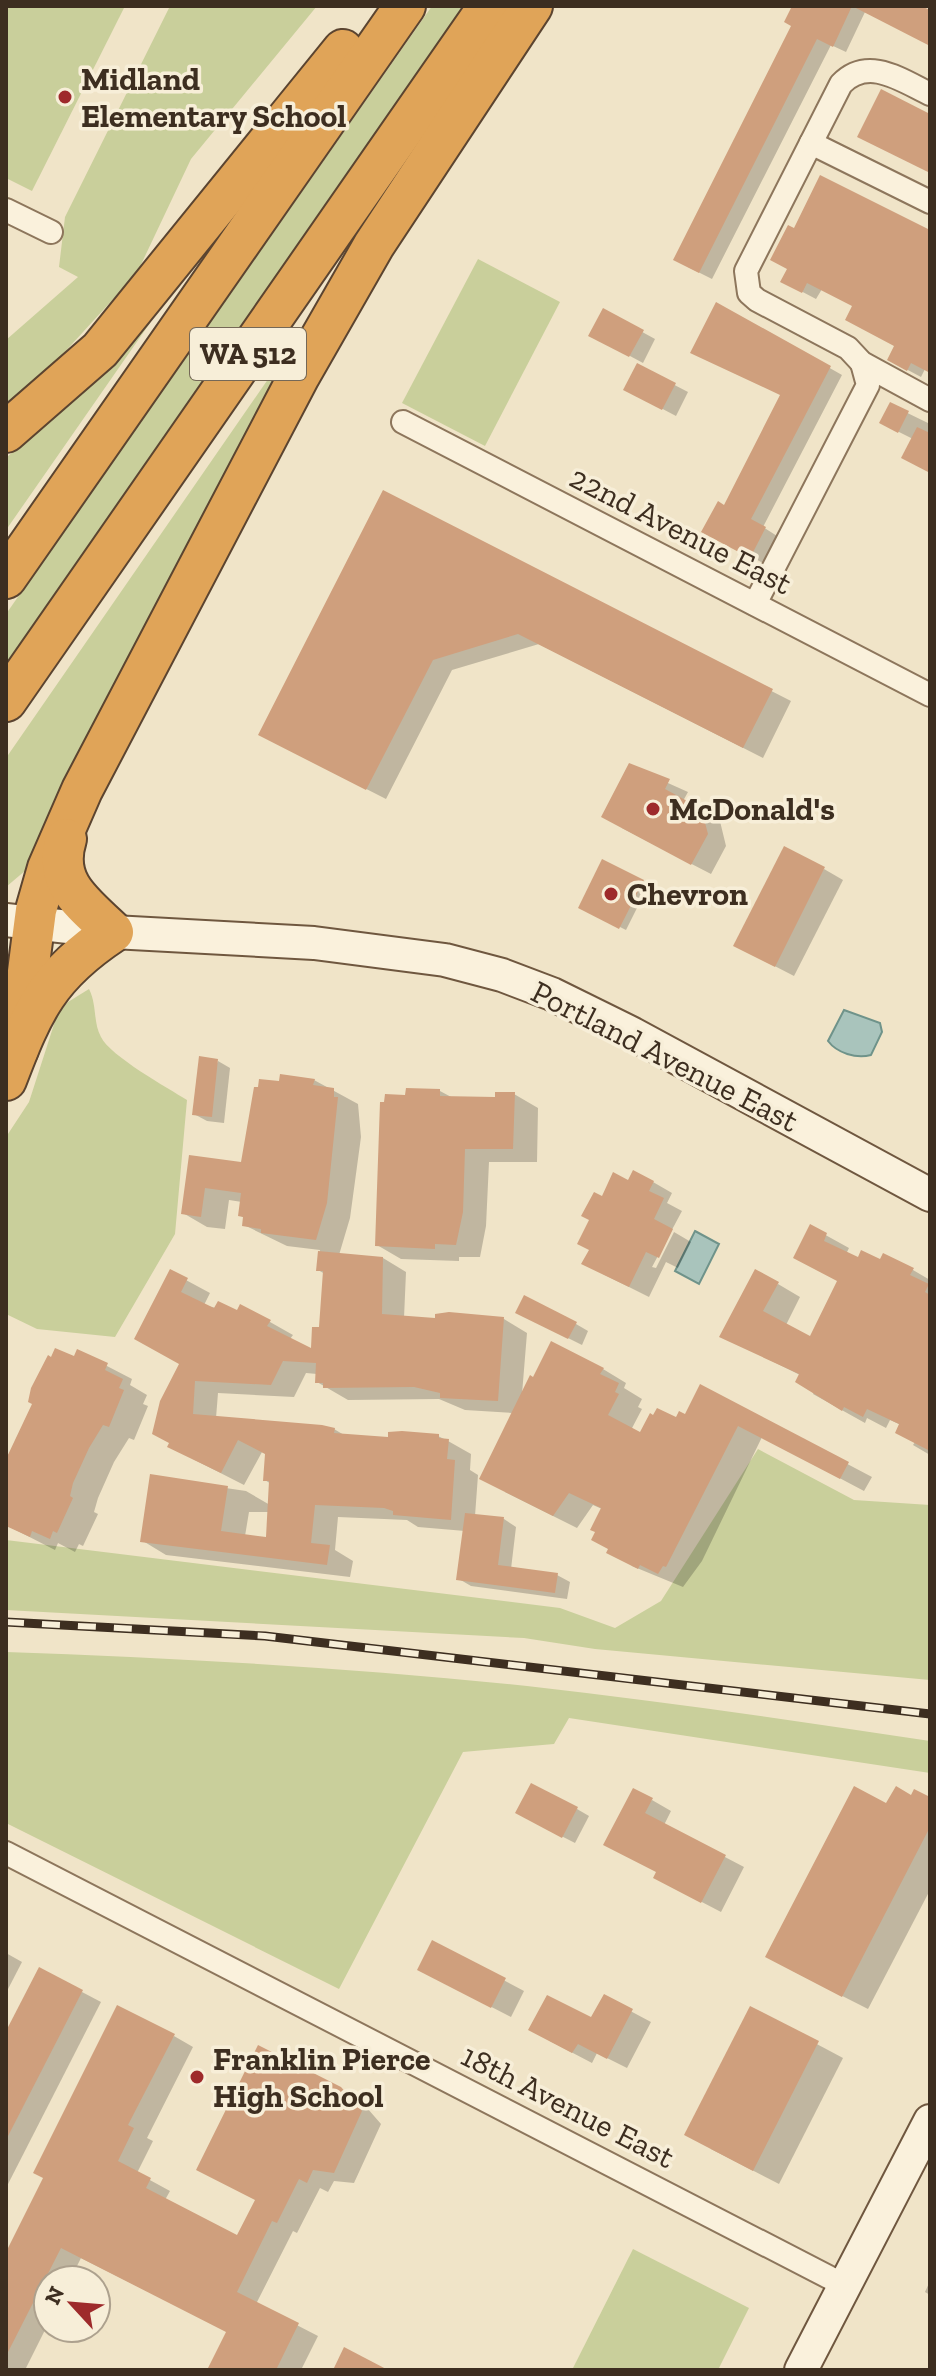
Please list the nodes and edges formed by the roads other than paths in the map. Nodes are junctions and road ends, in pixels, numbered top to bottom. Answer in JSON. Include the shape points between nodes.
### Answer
{"nodes":[{"id":1,"x":378,"y":6,"type":"edge"},
{"id":2,"x":405,"y":6,"type":"edge"},
{"id":3,"x":489,"y":6,"type":"edge"},
{"id":4,"x":532,"y":6,"type":"edge"},
{"id":5,"x":930,"y":94,"type":"edge"},
{"id":6,"x":811,"y":143,"type":"junction"},
{"id":7,"x":930,"y":202,"type":"edge"},
{"id":8,"x":6,"y":210,"type":"edge"},
{"id":9,"x":51,"y":232,"type":"dead end"},
{"id":10,"x":862,"y":363,"type":"junction"},
{"id":11,"x":930,"y":400,"type":"edge"},
{"id":12,"x":403,"y":422,"type":"dead end"},
{"id":13,"x":6,"y":432,"type":"edge"},
{"id":14,"x":6,"y":578,"type":"edge"},
{"id":15,"x":755,"y":604,"type":"junction"},
{"id":16,"x":930,"y":695,"type":"edge"},
{"id":17,"x":6,"y":701,"type":"edge"},
{"id":18,"x":82,"y":790,"type":"junction"},
{"id":19,"x":20,"y":921,"type":"edge"},
{"id":20,"x":113,"y":932,"type":"junction"},
{"id":21,"x":12,"y":1065,"type":"edge"},
{"id":22,"x":930,"y":1195,"type":"edge"},
{"id":23,"x":6,"y":1853,"type":"edge"},
{"id":24,"x":930,"y":2121,"type":"edge"},
{"id":25,"x":844,"y":2285,"type":"junction"},
{"id":26,"x":801,"y":2370,"type":"edge"}],
"edges":[{"from":1,"to":13,"type":"highway","via":[[100,350]]},
{"from":2,"to":14,"type":"highway","number":"WA 512"},
{"from":3,"to":17,"type":"highway","number":"WA 512"},
{"from":4,"to":18,"type":"highway","via":[[374,245],[299,376]]},
{"from":5,"to":6,"type":"street","via":[[885,72],[849,76]]},
{"from":6,"to":7,"type":"street"},
{"from":6,"to":10,"type":"street","via":[[746,271],[749,293],[848,348]]},
{"from":8,"to":9,"type":"street"},
{"from":10,"to":11,"type":"street"},
{"from":10,"to":15,"type":"street","via":[[868,385]]},
{"from":12,"to":15,"type":"street","name":"22nd Avenue East"},
{"from":15,"to":16,"type":"street","name":"22nd Avenue East"},
{"from":18,"to":19,"type":"highway"},
{"from":18,"to":20,"type":"highway","via":[[62,869],[75,898]]},
{"from":19,"to":20,"type":"main road","name":"Portland Avenue East"},
{"from":19,"to":21,"type":"highway","via":[[29,982]]},
{"from":20,"to":21,"type":"highway","via":[[50,984]]},
{"from":20,"to":22,"type":"main road","name":"Portland Avenue East","via":[[314,943],[445,960],[502,975],[633,1034]]},
{"from":23,"to":25,"type":"street","name":"18th Avenue East"},
{"from":24,"to":25,"type":"main road"},
{"from":25,"to":26,"type":"main road"}]}
